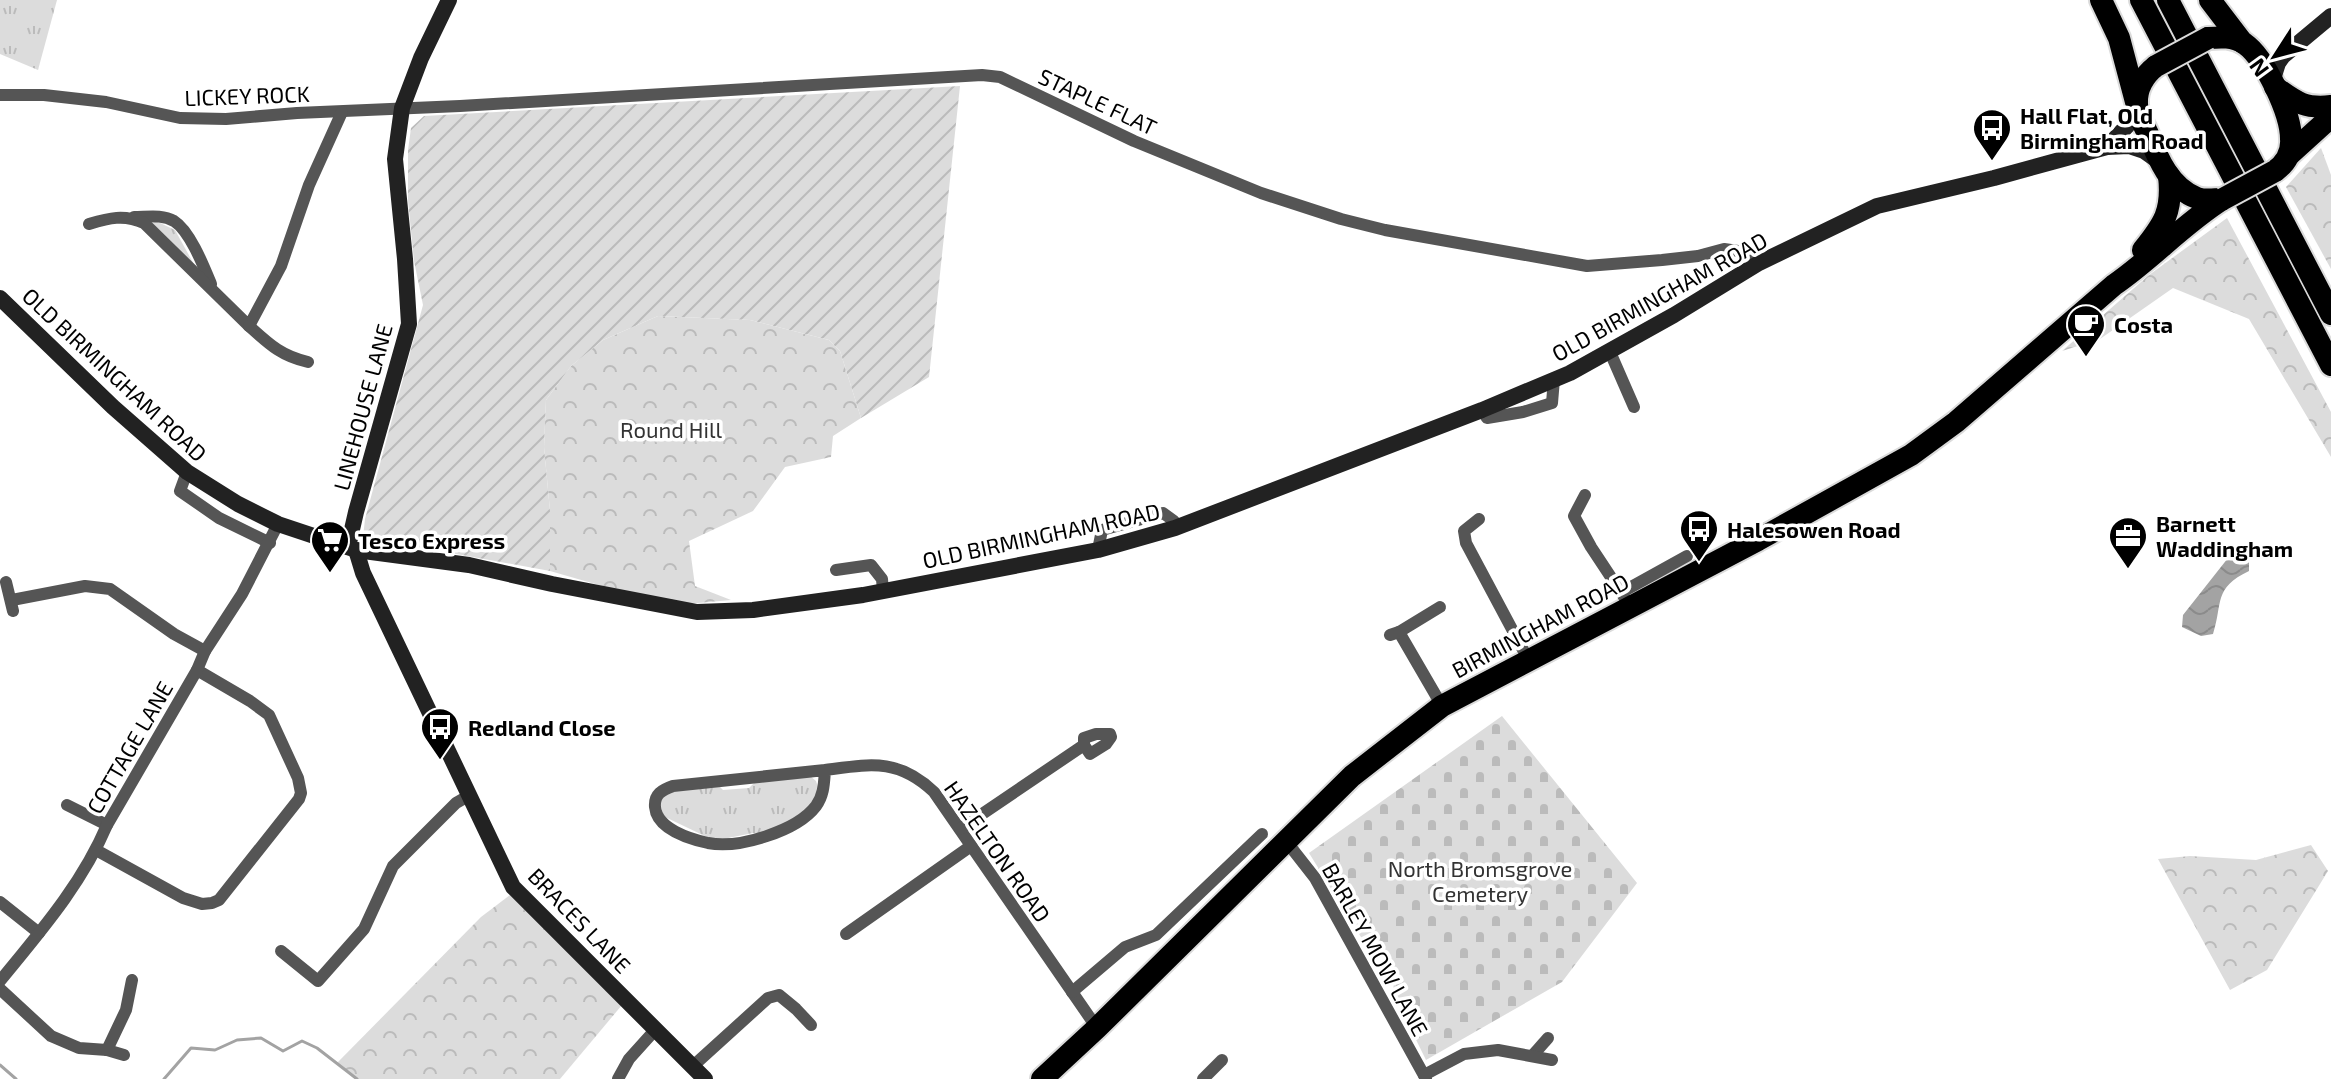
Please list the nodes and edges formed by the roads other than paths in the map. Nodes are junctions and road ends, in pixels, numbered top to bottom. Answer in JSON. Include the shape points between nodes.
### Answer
{"nodes":[{"id":1,"x":449,"y":0,"type":"edge"},
{"id":2,"x":2101,"y":0,"type":"edge"},
{"id":3,"x":2141,"y":0,"type":"edge"},
{"id":4,"x":2168,"y":0,"type":"edge"},
{"id":5,"x":2210,"y":0,"type":"edge"},
{"id":6,"x":2331,"y":16,"type":"edge"},
{"id":7,"x":2245,"y":44,"type":"junction"},
{"id":8,"x":2290,"y":51,"type":"junction"},
{"id":9,"x":2273,"y":84,"type":"junction"},
{"id":10,"x":0,"y":95,"type":"edge"},
{"id":11,"x":2137,"y":106,"type":"junction"},
{"id":12,"x":2331,"y":106,"type":"edge"},
{"id":13,"x":402,"y":108,"type":"junction"},
{"id":14,"x":342,"y":112,"type":"junction"},
{"id":15,"x":2331,"y":117,"type":"edge"},
{"id":16,"x":2107,"y":147,"type":"junction"},
{"id":17,"x":2282,"y":162,"type":"junction"},
{"id":18,"x":2165,"y":170,"type":"junction"},
{"id":19,"x":2223,"y":199,"type":"junction"},
{"id":20,"x":131,"y":218,"type":"junction"},
{"id":21,"x":89,"y":224,"type":"dead end"},
{"id":22,"x":1759,"y":263,"type":"junction"},
{"id":23,"x":2114,"y":285,"type":"junction"},
{"id":24,"x":216,"y":295,"type":"junction"},
{"id":25,"x":0,"y":298,"type":"edge"},
{"id":26,"x":2331,"y":314,"type":"edge"},
{"id":27,"x":249,"y":326,"type":"junction"},
{"id":28,"x":1610,"y":352,"type":"junction"},
{"id":29,"x":308,"y":362,"type":"dead end"},
{"id":30,"x":2331,"y":365,"type":"edge"},
{"id":31,"x":1634,"y":407,"type":"dead end"},
{"id":32,"x":187,"y":472,"type":"junction"},
{"id":33,"x":1585,"y":495,"type":"dead end"},
{"id":34,"x":1479,"y":519,"type":"dead end"},
{"id":35,"x":278,"y":524,"type":"junction"},
{"id":36,"x":270,"y":543,"type":"junction"},
{"id":37,"x":352,"y":549,"type":"junction"},
{"id":38,"x":1687,"y":556,"type":"dead end"},
{"id":39,"x":836,"y":570,"type":"dead end"},
{"id":40,"x":6,"y":582,"type":"dead end"},
{"id":41,"x":883,"y":591,"type":"junction"},
{"id":42,"x":1626,"y":599,"type":"junction"},
{"id":43,"x":1440,"y":607,"type":"dead end"},
{"id":44,"x":205,"y":651,"type":"junction"},
{"id":45,"x":1529,"y":661,"type":"junction"},
{"id":46,"x":197,"y":670,"type":"junction"},
{"id":47,"x":1442,"y":706,"type":"junction"},
{"id":48,"x":1084,"y":745,"type":"dead end"},
{"id":49,"x":825,"y":770,"type":"junction"},
{"id":50,"x":470,"y":795,"type":"junction"},
{"id":51,"x":67,"y":805,"type":"dead end"},
{"id":52,"x":107,"y":825,"type":"junction"},
{"id":53,"x":960,"y":829,"type":"junction"},
{"id":54,"x":1262,"y":834,"type":"dead end"},
{"id":55,"x":1286,"y":841,"type":"junction"},
{"id":56,"x":971,"y":846,"type":"junction"},
{"id":57,"x":96,"y":850,"type":"junction"},
{"id":58,"x":0,"y":902,"type":"edge"},
{"id":59,"x":39,"y":933,"type":"junction"},
{"id":60,"x":846,"y":934,"type":"dead end"},
{"id":61,"x":281,"y":951,"type":"dead end"},
{"id":62,"x":132,"y":980,"type":"dead end"},
{"id":63,"x":0,"y":981,"type":"edge"},
{"id":64,"x":0,"y":989,"type":"edge"},
{"id":65,"x":1072,"y":992,"type":"junction"},
{"id":66,"x":811,"y":1025,"type":"dead end"},
{"id":67,"x":1097,"y":1028,"type":"junction"},
{"id":68,"x":656,"y":1029,"type":"junction"},
{"id":69,"x":1548,"y":1038,"type":"dead end"},
{"id":70,"x":107,"y":1050,"type":"junction"},
{"id":71,"x":124,"y":1055,"type":"dead end"},
{"id":72,"x":1533,"y":1055,"type":"junction"},
{"id":73,"x":1222,"y":1060,"type":"dead end"},
{"id":74,"x":1552,"y":1060,"type":"dead end"},
{"id":75,"x":693,"y":1066,"type":"junction"},
{"id":76,"x":1425,"y":1077,"type":"edge"},
{"id":77,"x":618,"y":1079,"type":"edge"},
{"id":78,"x":705,"y":1079,"type":"edge"},
{"id":79,"x":1042,"y":1079,"type":"edge"},
{"id":80,"x":1203,"y":1079,"type":"edge"}],
"edges":[{"from":1,"to":13,"type":"main road","name":"LINEHOUSE LANE"},
{"from":2,"to":11,"type":"highway","via":[[2119,38]]},
{"from":3,"to":30,"type":"highway"},
{"from":4,"to":26,"type":"highway"},
{"from":5,"to":7,"type":"highway"},
{"from":6,"to":8,"type":"main road"},
{"from":7,"to":8,"type":"main road"},
{"from":7,"to":9,"type":"highway"},
{"from":7,"to":11,"type":"highway","bridge":true,"via":[[2208,38],[2156,66],[2141,82]]},
{"from":8,"to":9,"type":"main road","via":[[2278,63]]},
{"from":9,"to":12,"type":"highway","via":[[2299,104]]},
{"from":9,"to":17,"type":"highway","via":[[2290,130]]},
{"from":10,"to":14,"type":"street","name":"LICKEY ROCK","via":[[106,102],[180,118]]},
{"from":11,"to":16,"type":"main road"},
{"from":11,"to":18,"type":"highway"},
{"from":13,"to":14,"type":"street","name":"LICKEY ROCK"},
{"from":13,"to":22,"type":"street","name":"STAPLE FLAT","via":[[1000,77],[1134,141],[1261,193],[1385,230],[1587,266],[1724,249]]},
{"from":13,"to":37,"type":"main road","name":"LINEHOUSE LANE","via":[[395,159],[409,324],[356,512]]},
{"from":14,"to":27,"type":"street","via":[[281,266]]},
{"from":15,"to":17,"type":"highway"},
{"from":16,"to":18,"type":"main road","name":"OLD BIRMINGHAM ROAD","via":[[2144,151]]},
{"from":16,"to":22,"type":"main road","name":"OLD BIRMINGHAM ROAD","via":[[1877,206]]},
{"from":17,"to":19,"type":"highway","bridge":true},
{"from":18,"to":19,"type":"highway","via":[[2197,198]]},
{"from":18,"to":23,"type":"highway","name":"BIRMINGHAM ROAD","via":[[2171,202],[2164,220]]},
{"from":19,"to":23,"type":"highway","name":"BIRMINGHAM ROAD"},
{"from":20,"to":21,"type":"street"},
{"from":20,"to":24,"type":"street","via":[[144,223]]},
{"from":20,"to":24,"type":"street","via":[[174,221]]},
{"from":22,"to":28,"type":"main road","name":"OLD BIRMINGHAM ROAD"},
{"from":23,"to":42,"type":"highway","name":"BIRMINGHAM ROAD","via":[[1911,455],[1758,540]]},
{"from":24,"to":27,"type":"street"},
{"from":25,"to":32,"type":"main road","name":"OLD BIRMINGHAM ROAD"},
{"from":27,"to":29,"type":"street","via":[[277,351]]},
{"from":28,"to":31,"type":"street"},
{"from":28,"to":41,"type":"main road","name":"OLD BIRMINGHAM ROAD","via":[[1482,410],[1175,528],[1098,550]]},
{"from":32,"to":35,"type":"main road","name":"OLD BIRMINGHAM ROAD"},
{"from":32,"to":36,"type":"street","via":[[180,491]]},
{"from":33,"to":42,"type":"street","via":[[1574,516]]},
{"from":34,"to":45,"type":"street","via":[[1464,531],[1466,543]]},
{"from":35,"to":36,"type":"street","name":"COTTAGE LANE"},
{"from":35,"to":37,"type":"main road","name":"OLD BIRMINGHAM ROAD"},
{"from":36,"to":44,"type":"street","name":"COTTAGE LANE"},
{"from":37,"to":41,"type":"main road","name":"OLD BIRMINGHAM ROAD","via":[[469,565],[697,612],[753,610]]},
{"from":37,"to":50,"type":"main road","name":"BRACES LANE"},
{"from":38,"to":42,"type":"street"},
{"from":39,"to":41,"type":"street","via":[[871,565],[882,579]]},
{"from":40,"to":44,"type":"street","via":[[13,605],[85,586],[110,589]]},
{"from":42,"to":45,"type":"highway","name":"BIRMINGHAM ROAD"},
{"from":43,"to":47,"type":"street","via":[[1394,633]]},
{"from":44,"to":46,"type":"street","name":"COTTAGE LANE"},
{"from":45,"to":47,"type":"highway","name":"BIRMINGHAM ROAD"},
{"from":46,"to":52,"type":"street","name":"COTTAGE LANE"},
{"from":46,"to":57,"type":"street","via":[[269,715],[298,778],[299,799],[212,903],[183,898]]},
{"from":47,"to":55,"type":"highway","name":"BIRMINGHAM ROAD","via":[[1352,776]]},
{"from":48,"to":53,"type":"street"},
{"from":49,"to":49,"type":"street","name":"HAZELTON ROAD","via":[[815,807],[776,834],[711,843],[683,835],[662,822],[655,810],[657,794],[673,786]]},
{"from":49,"to":53,"type":"street","name":"HAZELTON ROAD","via":[[867,764],[906,771],[934,792]]},
{"from":50,"to":61,"type":"street","via":[[393,866],[364,929],[318,981]]},
{"from":50,"to":68,"type":"main road","name":"BRACES LANE","via":[[513,887]]},
{"from":51,"to":52,"type":"street"},
{"from":52,"to":57,"type":"street","name":"COTTAGE LANE"},
{"from":53,"to":56,"type":"street","name":"HAZELTON ROAD"},
{"from":54,"to":65,"type":"street","via":[[1156,935],[1125,947]]},
{"from":55,"to":67,"type":"highway","name":"BIRMINGHAM ROAD"},
{"from":55,"to":76,"type":"street","name":"BARLEY MOW LANE","via":[[1315,878]]},
{"from":56,"to":60,"type":"street"},
{"from":56,"to":65,"type":"street","name":"HAZELTON ROAD"},
{"from":57,"to":59,"type":"street","name":"COTTAGE LANE"},
{"from":58,"to":59,"type":"street"},
{"from":59,"to":63,"type":"street","name":"COTTAGE LANE"},
{"from":62,"to":70,"type":"street","via":[[126,1010]]},
{"from":64,"to":70,"type":"street","via":[[51,1036],[79,1048]]},
{"from":65,"to":67,"type":"street","name":"HAZELTON ROAD"},
{"from":66,"to":75,"type":"street","via":[[786,1000],[773,996]]},
{"from":67,"to":79,"type":"highway","name":"BIRMINGHAM ROAD"},
{"from":68,"to":75,"type":"main road","name":"BRACES LANE"},
{"from":68,"to":77,"type":"street"},
{"from":69,"to":72,"type":"street"},
{"from":70,"to":71,"type":"street"},
{"from":72,"to":74,"type":"street"},
{"from":72,"to":76,"type":"street","via":[[1498,1050],[1464,1054]]},
{"from":73,"to":80,"type":"street"},
{"from":75,"to":78,"type":"main road","name":"BRACES LANE"}]}
